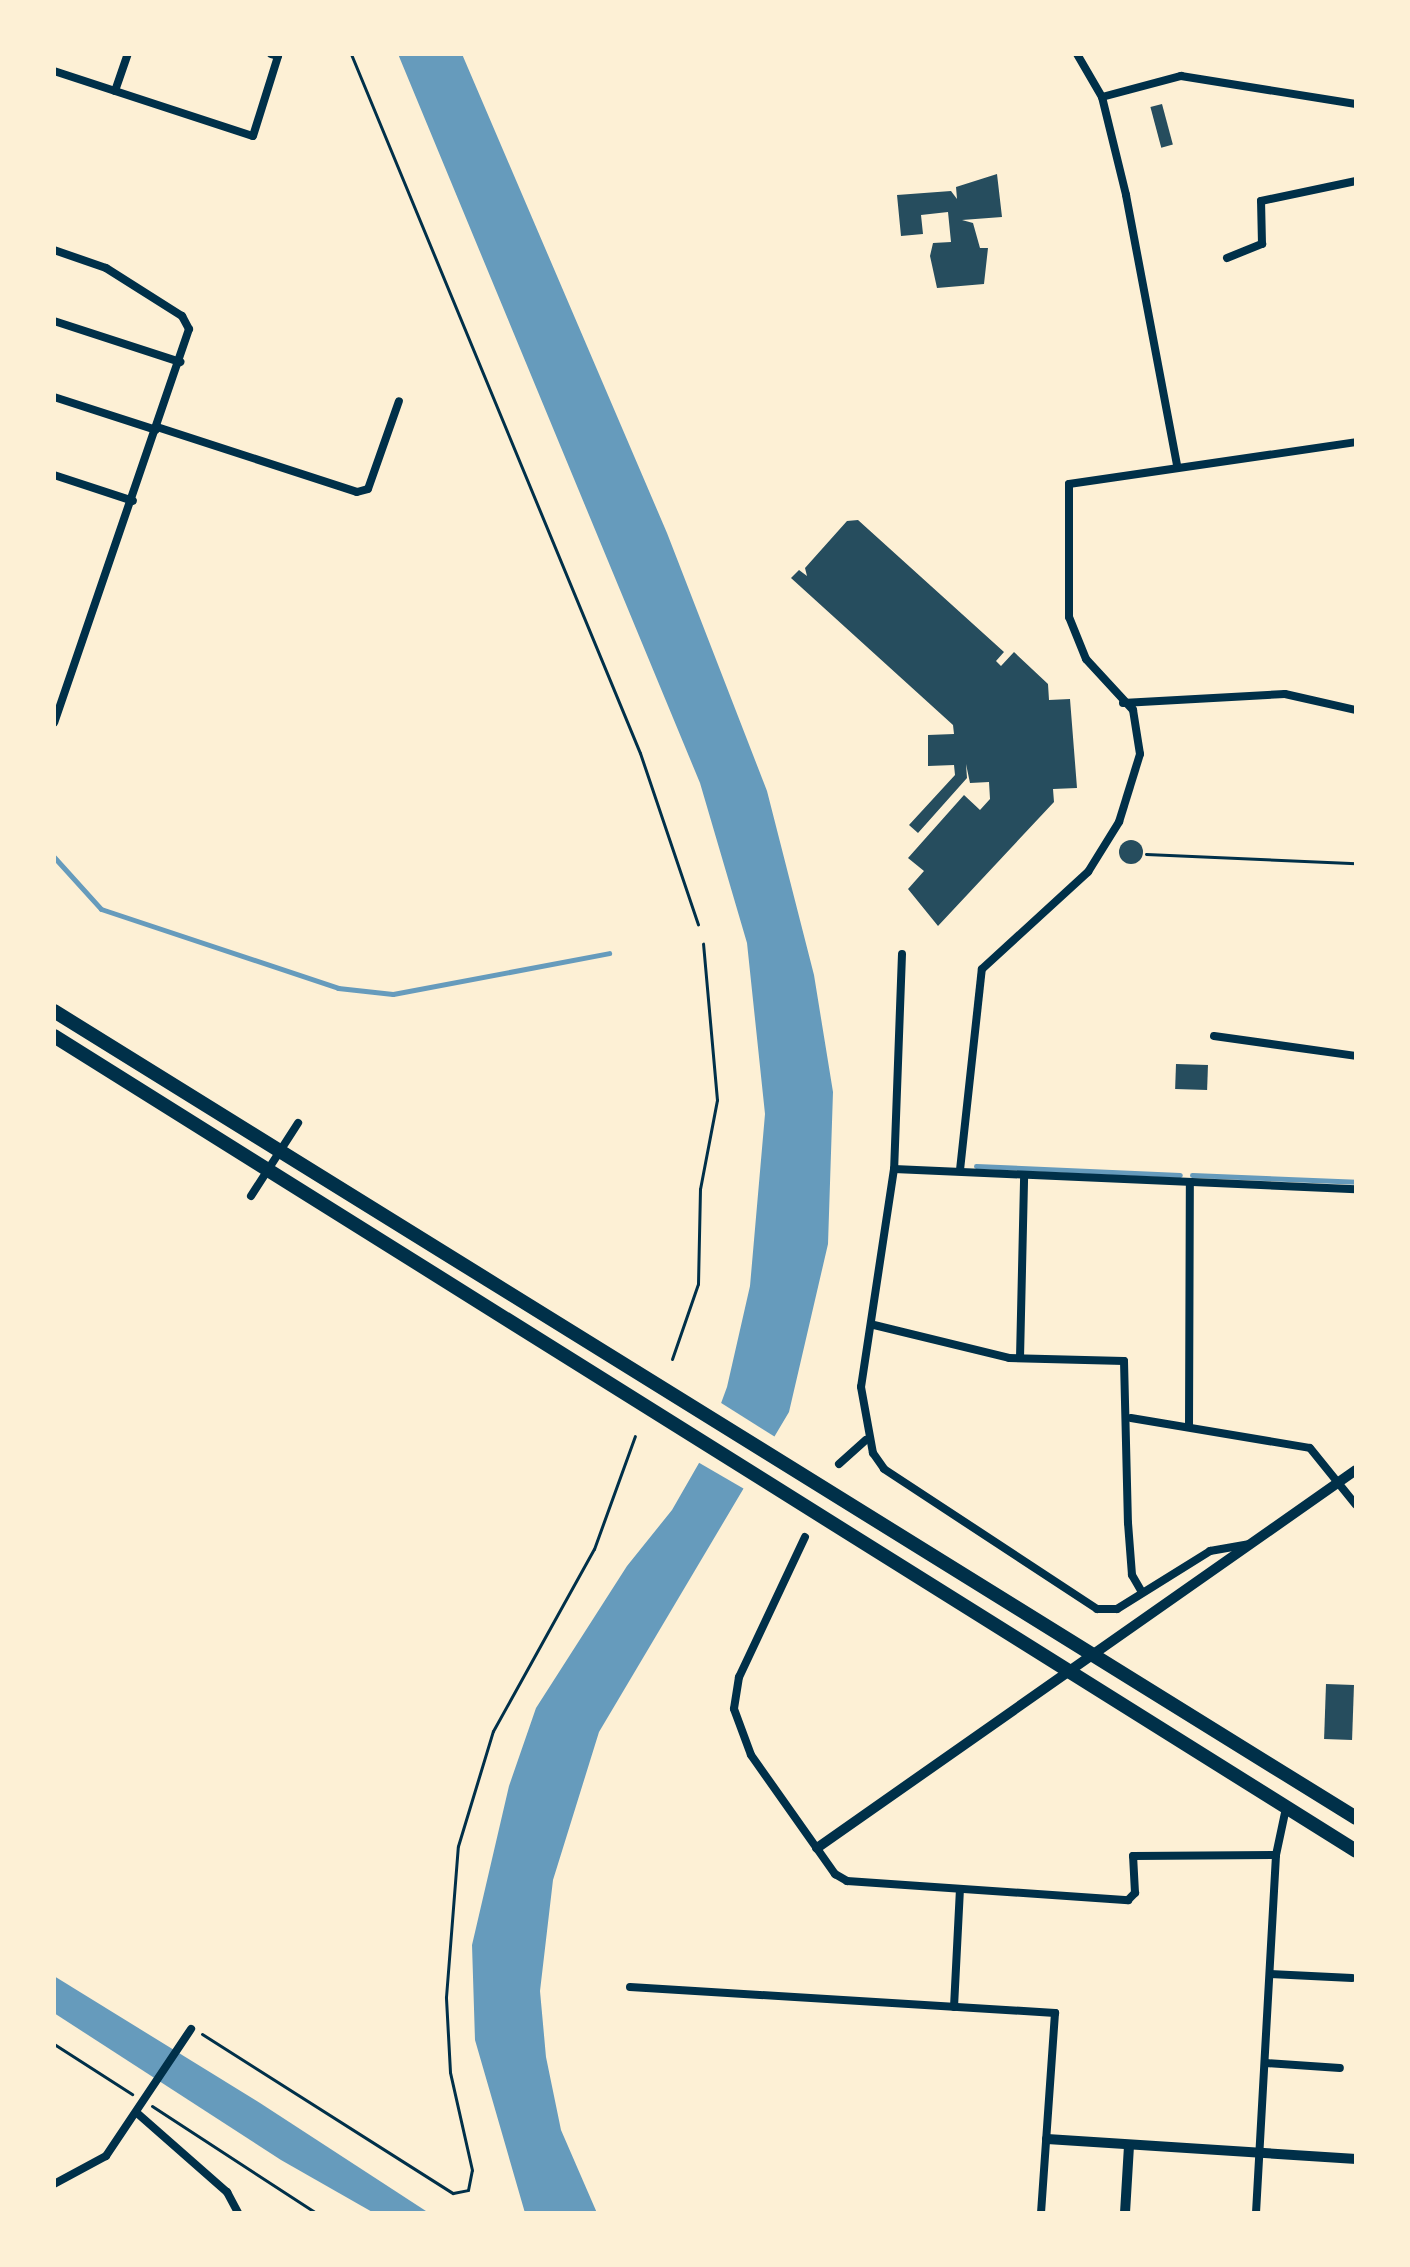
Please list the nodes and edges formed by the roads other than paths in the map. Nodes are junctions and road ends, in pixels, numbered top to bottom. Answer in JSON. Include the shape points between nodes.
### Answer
{"nodes":[{"id":1,"x":128,"y":54,"type":"edge"},
{"id":2,"x":271,"y":54,"type":"edge"},
{"id":3,"x":1077,"y":54,"type":"edge"},
{"id":4,"x":54,"y":71,"type":"edge"},
{"id":5,"x":115,"y":91,"type":"junction"},
{"id":6,"x":1102,"y":97,"type":"junction"},
{"id":7,"x":1356,"y":104,"type":"edge"},
{"id":8,"x":1356,"y":181,"type":"edge"},
{"id":9,"x":54,"y":250,"type":"edge"},
{"id":10,"x":1227,"y":258,"type":"dead end"},
{"id":11,"x":54,"y":321,"type":"edge"},
{"id":12,"x":180,"y":362,"type":"junction"},
{"id":13,"x":54,"y":397,"type":"edge"},
{"id":14,"x":399,"y":401,"type":"dead end"},
{"id":15,"x":157,"y":429,"type":"junction"},
{"id":16,"x":1356,"y":442,"type":"edge"},
{"id":17,"x":1177,"y":466,"type":"junction"},
{"id":18,"x":54,"y":475,"type":"edge"},
{"id":19,"x":133,"y":501,"type":"junction"},
{"id":20,"x":1123,"y":703,"type":"junction"},
{"id":21,"x":1356,"y":710,"type":"edge"},
{"id":22,"x":54,"y":723,"type":"edge"},
{"id":23,"x":902,"y":954,"type":"dead end"},
{"id":24,"x":54,"y":1011,"type":"edge"},
{"id":25,"x":54,"y":1036,"type":"edge"},
{"id":26,"x":1214,"y":1036,"type":"dead end"},
{"id":27,"x":1356,"y":1056,"type":"edge"},
{"id":28,"x":298,"y":1123,"type":"dead end"},
{"id":29,"x":282,"y":1152,"type":"junction"},
{"id":30,"x":894,"y":1169,"type":"junction"},
{"id":31,"x":269,"y":1170,"type":"junction"},
{"id":32,"x":960,"y":1170,"type":"junction"},
{"id":33,"x":1024,"y":1176,"type":"junction"},
{"id":34,"x":1190,"y":1183,"type":"junction"},
{"id":35,"x":1356,"y":1189,"type":"edge"},
{"id":36,"x":251,"y":1196,"type":"dead end"},
{"id":37,"x":874,"y":1325,"type":"junction"},
{"id":38,"x":1020,"y":1358,"type":"junction"},
{"id":39,"x":1131,"y":1418,"type":"junction"},
{"id":40,"x":1189,"y":1427,"type":"junction"},
{"id":41,"x":866,"y":1440,"type":"junction"},
{"id":42,"x":839,"y":1464,"type":"dead end"},
{"id":43,"x":1356,"y":1470,"type":"edge"},
{"id":44,"x":1339,"y":1481,"type":"junction"},
{"id":45,"x":1356,"y":1505,"type":"edge"},
{"id":46,"x":805,"y":1537,"type":"dead end"},
{"id":47,"x":1250,"y":1544,"type":"junction"},
{"id":48,"x":1142,"y":1592,"type":"junction"},
{"id":49,"x":1095,"y":1655,"type":"junction"},
{"id":50,"x":1069,"y":1672,"type":"junction"},
{"id":51,"x":1286,"y":1808,"type":"junction"},
{"id":52,"x":1356,"y":1818,"type":"edge"},
{"id":53,"x":817,"y":1848,"type":"junction"},
{"id":54,"x":1356,"y":1851,"type":"edge"},
{"id":55,"x":1276,"y":1855,"type":"junction"},
{"id":56,"x":960,"y":1890,"type":"junction"},
{"id":57,"x":1270,"y":1974,"type":"junction"},
{"id":58,"x":1352,"y":1978,"type":"dead end"},
{"id":59,"x":630,"y":1987,"type":"dead end"},
{"id":60,"x":954,"y":2007,"type":"junction"},
{"id":61,"x":191,"y":2029,"type":"road end"},
{"id":62,"x":1266,"y":2063,"type":"junction"},
{"id":63,"x":1340,"y":2068,"type":"dead end"},
{"id":64,"x":137,"y":2113,"type":"junction"},
{"id":65,"x":1047,"y":2139,"type":"junction"},
{"id":66,"x":1129,"y":2145,"type":"junction"},
{"id":67,"x":1259,"y":2153,"type":"junction"},
{"id":68,"x":1356,"y":2159,"type":"edge"},
{"id":69,"x":54,"y":2184,"type":"edge"},
{"id":70,"x":238,"y":2213,"type":"edge"},
{"id":71,"x":1041,"y":2213,"type":"edge"},
{"id":72,"x":1125,"y":2213,"type":"edge"},
{"id":73,"x":1256,"y":2213,"type":"edge"}],
"edges":[{"from":1,"to":5,"type":"street"},
{"from":2,"to":5,"type":"street","via":[[278,56],[253,136]]},
{"from":3,"to":6,"type":"street"},
{"from":4,"to":5,"type":"street"},
{"from":6,"to":7,"type":"street","via":[[1181,76]]},
{"from":6,"to":17,"type":"street"},
{"from":8,"to":10,"type":"street","via":[[1261,201],[1262,244]]},
{"from":9,"to":12,"type":"street","via":[[106,268],[182,316],[189,329]]},
{"from":11,"to":12,"type":"street"},
{"from":12,"to":15,"type":"street"},
{"from":13,"to":15,"type":"street"},
{"from":14,"to":15,"type":"street","via":[[368,489],[357,492]]},
{"from":15,"to":19,"type":"street"},
{"from":16,"to":17,"type":"street"},
{"from":17,"to":20,"type":"street","via":[[1069,484],[1069,617],[1086,659]]},
{"from":18,"to":19,"type":"street"},
{"from":19,"to":22,"type":"street"},
{"from":20,"to":21,"type":"street","via":[[1285,694]]},
{"from":20,"to":32,"type":"street","via":[[1133,710],[1140,754],[1119,822],[1088,872],[982,969]]},
{"from":23,"to":30,"type":"street"},
{"from":24,"to":29,"type":"highway"},
{"from":25,"to":31,"type":"highway"},
{"from":26,"to":27,"type":"street"},
{"from":28,"to":29,"type":"street"},
{"from":29,"to":31,"type":"street"},
{"from":29,"to":49,"type":"highway"},
{"from":30,"to":32,"type":"street"},
{"from":30,"to":37,"type":"street"},
{"from":31,"to":36,"type":"street"},
{"from":31,"to":50,"type":"highway"},
{"from":32,"to":33,"type":"street"},
{"from":33,"to":34,"type":"street"},
{"from":33,"to":38,"type":"street"},
{"from":34,"to":35,"type":"street"},
{"from":34,"to":40,"type":"street"},
{"from":37,"to":38,"type":"street"},
{"from":37,"to":41,"type":"street","via":[[861,1387]]},
{"from":38,"to":39,"type":"street","via":[[1119,1357]]},
{"from":39,"to":40,"type":"street"},
{"from":39,"to":48,"type":"street","via":[[1128,1523],[1132,1575]]},
{"from":40,"to":44,"type":"street","via":[[1310,1448]]},
{"from":41,"to":42,"type":"street"},
{"from":41,"to":48,"type":"street","via":[[884,1469],[1079,1601],[1117,1609]]},
{"from":43,"to":44,"type":"street"},
{"from":44,"to":45,"type":"street"},
{"from":44,"to":47,"type":"street"},
{"from":46,"to":53,"type":"street","via":[[739,1677],[734,1709],[751,1755]]},
{"from":47,"to":48,"type":"street","via":[[1210,1551]]},
{"from":47,"to":49,"type":"street"},
{"from":49,"to":50,"type":"street"},
{"from":49,"to":52,"type":"highway"},
{"from":50,"to":51,"type":"highway"},
{"from":50,"to":53,"type":"street"},
{"from":51,"to":54,"type":"highway"},
{"from":51,"to":55,"type":"street"},
{"from":53,"to":56,"type":"street","via":[[847,1881]]},
{"from":55,"to":56,"type":"street","via":[[1133,1856],[1135,1893],[1128,1900]]},
{"from":55,"to":57,"type":"street"},
{"from":56,"to":60,"type":"street"},
{"from":57,"to":58,"type":"street"},
{"from":57,"to":62,"type":"street"},
{"from":59,"to":60,"type":"street"},
{"from":60,"to":65,"type":"street","via":[[1055,2013]]},
{"from":61,"to":64,"type":"street"},
{"from":62,"to":63,"type":"street"},
{"from":62,"to":67,"type":"street"},
{"from":64,"to":69,"type":"street","via":[[106,2156]]},
{"from":64,"to":70,"type":"street","via":[[227,2192]]},
{"from":65,"to":66,"type":"street"},
{"from":65,"to":71,"type":"street"},
{"from":66,"to":67,"type":"street"},
{"from":66,"to":72,"type":"street"},
{"from":67,"to":68,"type":"street"},
{"from":67,"to":73,"type":"street"}]}
